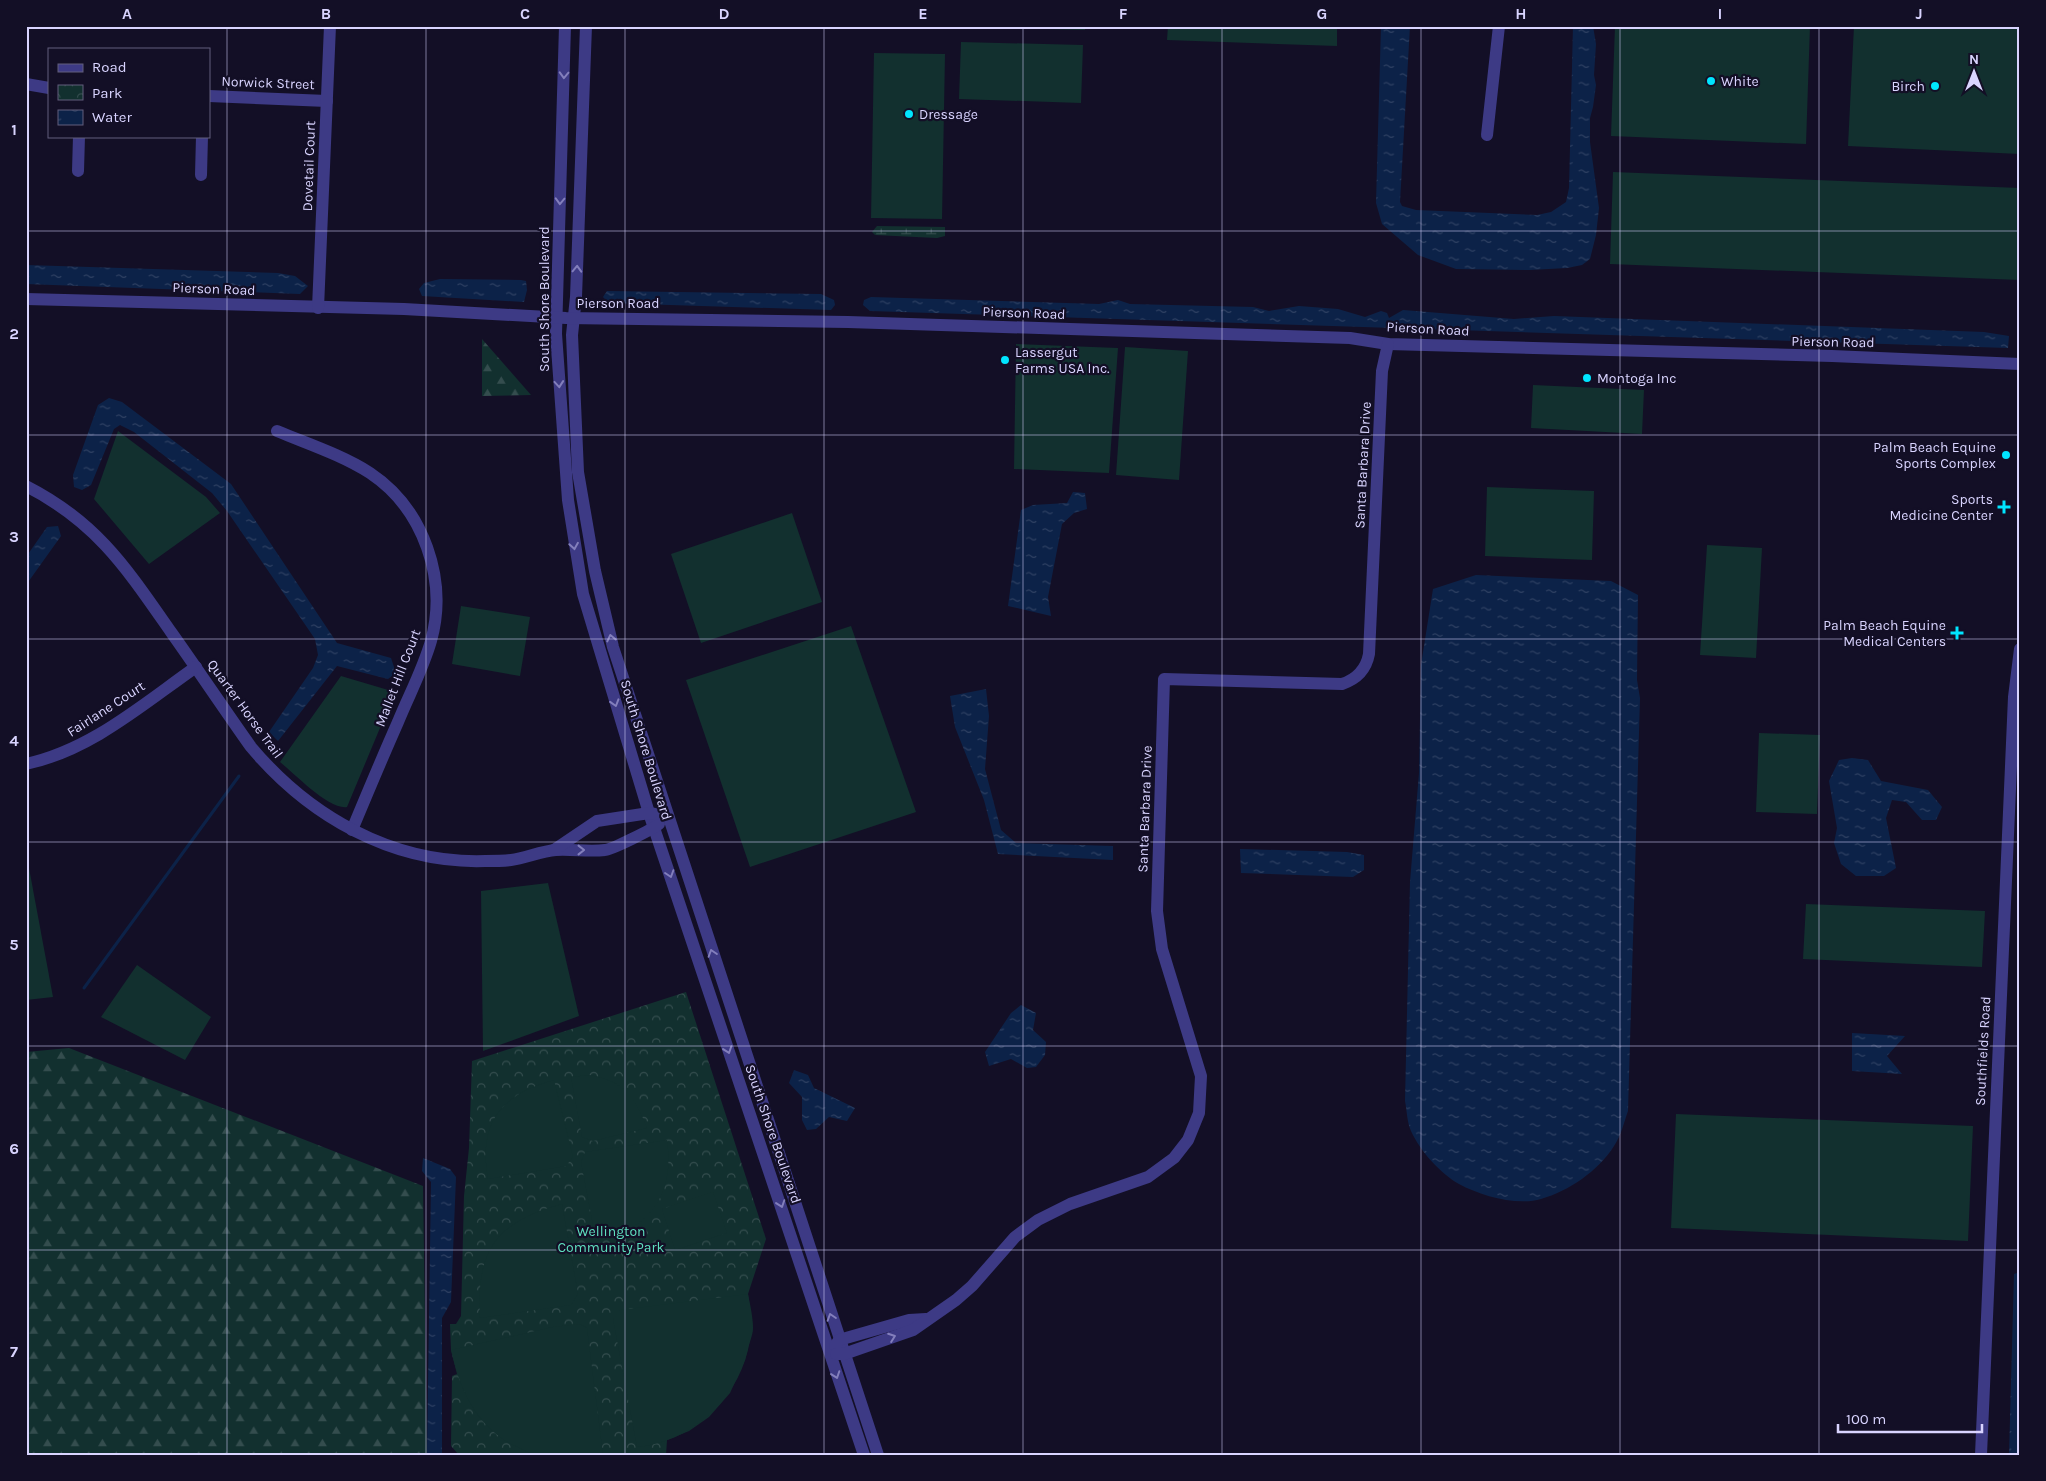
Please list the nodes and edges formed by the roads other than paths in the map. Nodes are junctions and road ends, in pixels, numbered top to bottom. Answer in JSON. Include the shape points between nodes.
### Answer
{"nodes":[{"id":1,"x":330,"y":26,"type":"edge"},
{"id":2,"x":565,"y":26,"type":"edge"},
{"id":3,"x":586,"y":26,"type":"edge"},
{"id":4,"x":1499,"y":26,"type":"edge"},
{"id":5,"x":26,"y":84,"type":"edge"},
{"id":6,"x":48,"y":88,"type":"edge"},
{"id":7,"x":210,"y":96,"type":"edge"},
{"id":8,"x":327,"y":101,"type":"junction"},
{"id":9,"x":1487,"y":135,"type":"dead end"},
{"id":10,"x":79,"y":138,"type":"edge"},
{"id":11,"x":202,"y":138,"type":"edge"},
{"id":12,"x":78,"y":171,"type":"dead end"},
{"id":13,"x":201,"y":175,"type":"dead end"},
{"id":14,"x":26,"y":299,"type":"edge"},
{"id":15,"x":318,"y":308,"type":"junction"},
{"id":16,"x":556,"y":318,"type":"junction"},
{"id":17,"x":574,"y":318,"type":"junction"},
{"id":18,"x":1388,"y":344,"type":"junction"},
{"id":19,"x":2020,"y":364,"type":"edge"},
{"id":20,"x":277,"y":431,"type":"dead end"},
{"id":21,"x":26,"y":486,"type":"edge"},
{"id":22,"x":2020,"y":649,"type":"edge"},
{"id":23,"x":196,"y":667,"type":"junction"},
{"id":24,"x":26,"y":764,"type":"edge"},
{"id":25,"x":649,"y":813,"type":"junction"},
{"id":26,"x":667,"y":818,"type":"junction"},
{"id":27,"x":654,"y":828,"type":"junction"},
{"id":28,"x":352,"y":830,"type":"junction"},
{"id":29,"x":554,"y":850,"type":"junction"},
{"id":30,"x":926,"y":1319,"type":"junction"},
{"id":31,"x":839,"y":1340,"type":"junction"},
{"id":32,"x":829,"y":1354,"type":"junction"},
{"id":33,"x":844,"y":1354,"type":"junction"},
{"id":34,"x":864,"y":1455,"type":"edge"},
{"id":35,"x":878,"y":1455,"type":"edge"},
{"id":36,"x":1981,"y":1455,"type":"edge"}],
"edges":[{"from":1,"to":8,"type":"street","name":"Dovetail Court"},
{"from":2,"to":16,"type":"street","name":"South Shore Boulevard","one_way":true},
{"from":17,"to":3,"type":"street","name":"South Shore Boulevard","one_way":true},
{"from":4,"to":9,"type":"street"},
{"from":5,"to":6,"type":"street"},
{"from":7,"to":8,"type":"street","name":"Norwick Street"},
{"from":8,"to":15,"type":"street","name":"Dovetail Court"},
{"from":10,"to":12,"type":"street"},
{"from":11,"to":13,"type":"street"},
{"from":14,"to":15,"type":"street","name":"Pierson Road"},
{"from":15,"to":16,"type":"street","name":"Pierson Road","via":[[404,309]]},
{"from":16,"to":17,"type":"street","name":"Pierson Road"},
{"from":16,"to":25,"type":"street","name":"South Shore Boulevard","one_way":true,"via":[[568,500],[583,594]]},
{"from":17,"to":18,"type":"street","name":"Pierson Road","via":[[848,322],[1350,338]]},
{"from":26,"to":17,"type":"street","name":"South Shore Boulevard","one_way":true,"via":[[613,647],[595,571],[578,472]]},
{"from":18,"to":19,"type":"street","name":"Pierson Road"},
{"from":18,"to":30,"type":"street","name":"Santa Barbara Drive","via":[[1382,371],[1369,654],[1365,668],[1342,684],[1164,679],[1157,911],[1162,949],[1202,1076],[1202,1098],[1194,1127],[1179,1152],[1155,1173],[1070,1204],[1026,1229],[961,1295]]},
{"from":20,"to":28,"type":"street","name":"Mallet Hill Court","via":[[354,463],[388,487],[421,532],[432,564],[436,606],[431,641]]},
{"from":21,"to":23,"type":"street","name":"Quarter Horse Trail","via":[[76,516],[116,554]]},
{"from":22,"to":36,"type":"street","name":"Southfields Road","via":[[2013,706]]},
{"from":23,"to":24,"type":"street","name":"Fairlane Court","via":[[100,734],[78,746]]},
{"from":23,"to":28,"type":"street","name":"Quarter Horse Trail","via":[[270,769],[305,801]]},
{"from":25,"to":26,"type":"street","name":"Quarter Horse Trail"},
{"from":25,"to":27,"type":"street","name":"South Shore Boulevard"},
{"from":25,"to":29,"type":"street","name":"Quarter Horse Trail","via":[[597,821]]},
{"from":26,"to":27,"type":"street","name":"Quarter Horse Trail"},
{"from":31,"to":26,"type":"street","name":"South Shore Boulevard","one_way":true},
{"from":29,"to":27,"type":"street","name":"Quarter Horse Trail","one_way":true,"via":[[608,850]]},
{"from":27,"to":32,"type":"street","name":"South Shore Boulevard","one_way":true},
{"from":28,"to":29,"type":"street","name":"Quarter Horse Trail","via":[[406,851],[462,860],[510,860]]},
{"from":30,"to":31,"type":"street","name":"Santa Barbara Drive","via":[[909,1320]]},
{"from":33,"to":30,"type":"street","name":"Santa Barbara Drive","one_way":true,"via":[[912,1330]]},
{"from":31,"to":32,"type":"street"},
{"from":31,"to":33,"type":"street","name":"South Shore Boulevard"},
{"from":32,"to":33,"type":"street","name":"Santa Barbara Drive"},
{"from":32,"to":34,"type":"street","name":"South Shore Boulevard","one_way":true},
{"from":33,"to":35,"type":"street","name":"South Shore Boulevard"}]}
